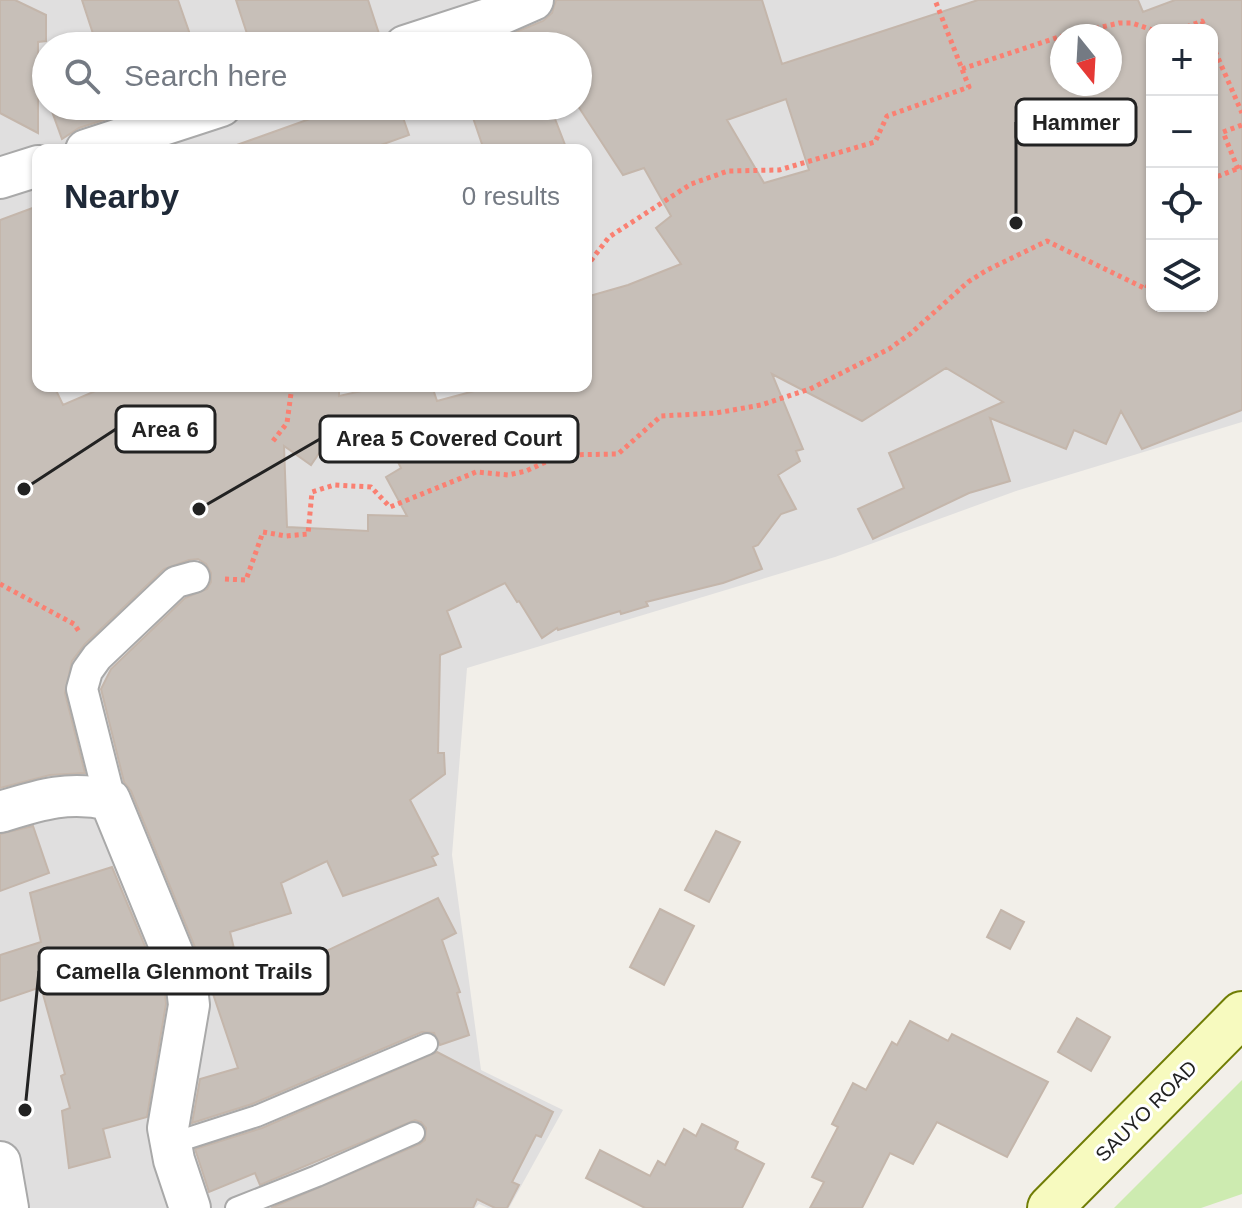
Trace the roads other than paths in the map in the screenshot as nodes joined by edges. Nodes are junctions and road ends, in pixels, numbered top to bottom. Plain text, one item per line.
1 (533, 0) edge
2 (448, 32) edge
3 (178, 120) edge
4 (104, 144) edge
5 (32, 168) edge
6 (0, 178) edge
7 (194, 577) road end
8 (110, 800) junction
9 (0, 812) edge
10 (1242, 1014) edge
11 (427, 1044) dead end
12 (414, 1133) dead end
13 (170, 1144) junction
14 (0, 1162) edge
15 (8, 1208) edge
16 (190, 1208) edge
17 (236, 1208) edge
18 (1050, 1208) edge

1 - 2 street
3 - 4 street
5 - 6 street
7 - 8 street
8 - 9 street
8 - 13 street
10 - 18 main road, SAUYO ROAD
11 - 13 lane
12 - 17 lane
13 - 16 street
14 - 15 street

